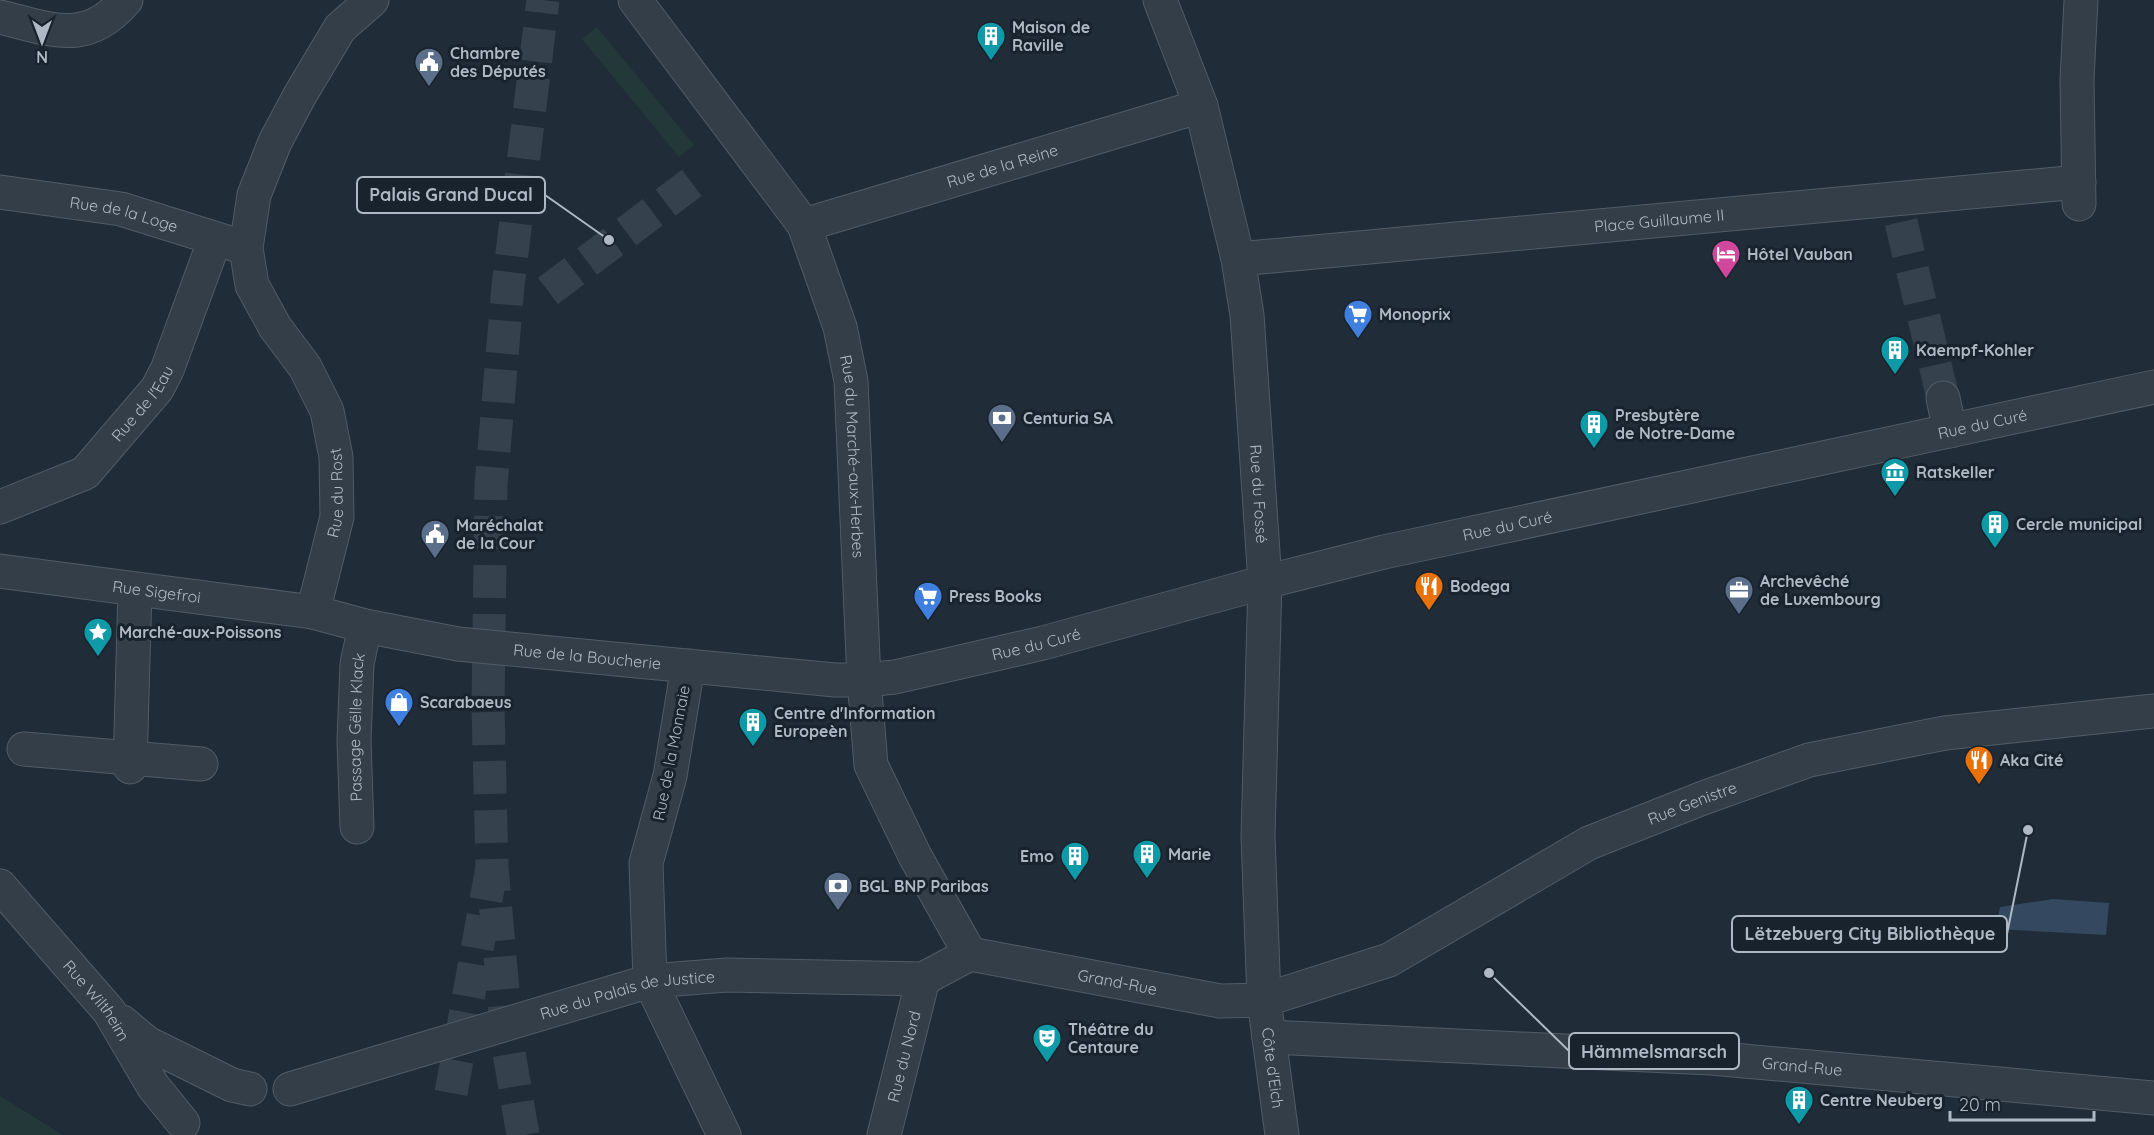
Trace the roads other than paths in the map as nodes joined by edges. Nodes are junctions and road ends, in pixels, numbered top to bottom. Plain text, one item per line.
1 (126, 0) edge
2 (372, 0) edge
3 (635, 0) edge
4 (1160, 0) edge
5 (2081, 0) edge
6 (0, 17) edge
7 (1202, 106) junction
8 (0, 192) edge
9 (804, 225) junction
10 (215, 239) junction
11 (246, 248) junction
12 (1238, 259) junction
13 (2154, 387) edge
14 (1943, 398) tunnel mouth
15 (1950, 431) junction
16 (0, 507) edge
17 (0, 571) edge
18 (1265, 582) junction
19 (135, 589) junction
20 (313, 612) junction
21 (365, 626) junction
22 (688, 666) junction
23 (864, 680) junction
24 (2154, 711) edge
25 (24, 748) dead end
26 (130, 763) junction
27 (201, 764) dead end
28 (357, 827) dead end
29 (0, 886) edge
30 (970, 954) junction
31 (923, 979) junction
32 (650, 981) junction
33 (1264, 1000) junction
34 (109, 1011) junction
35 (1269, 1037) junction
36 (250, 1089) dead end
37 (290, 1089) dead end
38 (2154, 1098) edge
39 (183, 1124) dead end
40 (724, 1135) edge
41 (884, 1135) edge
42 (1282, 1135) edge

1 - 6 street
2 - 11 street
3 - 9 street, Rue du Marché-aux-Herbes
4 - 7 street, Rue du Fossé
5 - 12 street, Place Guillaume II
7 - 9 street, Rue de la Reine
7 - 12 street, Rue du Fossé
8 - 10 street, Rue de la Loge
9 - 23 street, Rue du Marché-aux-Herbes
10 - 11 street, Rue de la Loge
10 - 16 street, Rue de l'Eau
11 - 20 street, Rue du Rost
12 - 18 street, Rue du Fossé
13 - 15 street, Rue du Curé
14 - 15 street
15 - 18 street, Rue du Curé
17 - 19 street, Rue Sigefroi
18 - 23 street, Rue du Curé
18 - 33 street, Rue du Fossé
19 - 20 street, Rue Sigefroi
19 - 26 street
20 - 21 street, Rue de la Boucherie
21 - 22 street, Rue de la Boucherie
21 - 28 street, Passage Gëlle Klack
22 - 23 street, Rue de la Boucherie
22 - 32 street, Rue de la Monnaie
23 - 30 street, Rue du Marché-aux-Herbes
24 - 33 street, Rue Genistre
25 - 26 street
26 - 27 street
29 - 34 street, Rue Wiltheim
30 - 31 street, Rue du Palais de Justice
30 - 33 street, Grand-Rue
31 - 32 street, Rue du Palais de Justice
31 - 41 street, Rue du Nord
32 - 37 street, Rue du Palais de Justice
32 - 40 street
33 - 35 street, Côte d'Eich
34 - 36 street
34 - 39 street, Rue Wiltheim
35 - 38 street, Grand-Rue
35 - 42 street, Côte d'Eich

